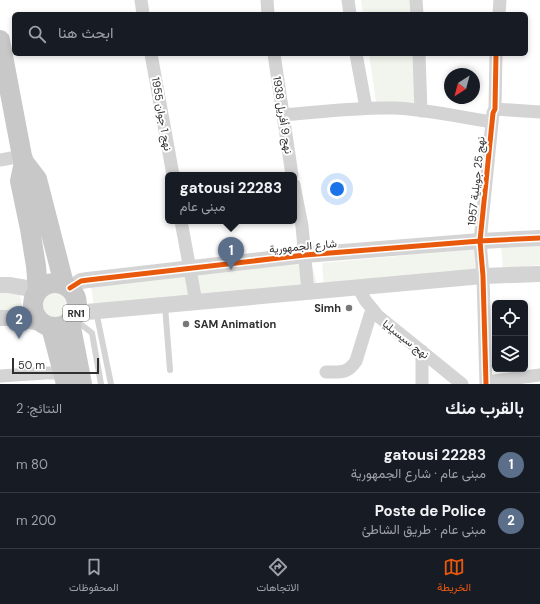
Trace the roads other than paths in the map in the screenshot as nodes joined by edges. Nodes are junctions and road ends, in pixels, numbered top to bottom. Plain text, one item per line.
1 (141, 0) edge
2 (266, 0) edge
3 (348, 0) edge
4 (416, 0) edge
5 (500, 0) edge
6 (143, 12) edge
7 (268, 12) edge
8 (350, 12) edge
9 (417, 12) edge
10 (499, 12) edge
11 (0, 40) edge
12 (151, 56) edge
13 (274, 56) edge
14 (356, 56) edge
15 (418, 56) edge
16 (496, 56) edge
17 (366, 108) junction
18 (495, 109) junction
19 (421, 111) junction
20 (540, 112) edge
21 (284, 115) junction
22 (492, 122) junction
23 (23, 159) junction
24 (0, 160) edge
25 (172, 172) edge
26 (292, 172) edge
27 (297, 200) edge
28 (182, 224) edge
29 (540, 238) edge
30 (480, 241) junction
31 (305, 255) junction
32 (190, 268) junction
33 (540, 274) edge
34 (483, 276) junction
35 (0, 285) edge
36 (67, 286) junction
37 (358, 287) junction
38 (38, 290) junction
39 (308, 292) junction
40 (196, 302) junction
41 (165, 304) junction
42 (372, 309) junction
43 (96, 310) junction
44 (0, 318) edge
45 (73, 318) junction
46 (47, 325) junction
47 (422, 351) junction
48 (170, 370) dead end
49 (326, 372) dead end
50 (540, 375) edge
51 (0, 376) edge
52 (65, 378) edge
53 (486, 383) edge
54 (82, 384) edge
55 (101, 384) edge
56 (111, 384) edge
57 (422, 384) edge
58 (462, 384) edge

1 - 6 street
2 - 7 street
3 - 8 street
4 - 9 street
5 - 10 street
11 - 23 main road, RN1
12 - 25 street, نهج 1 جوان 1955
13 - 21 street, نهج 9 أفريل 1938
14 - 17 street
15 - 19 street
16 - 18 street, نهج 25 جويلية 1957
17 - 19 street
17 - 21 street
18 - 20 street
18 - 22 street, نهج 25 جويلية 1957
19 - 22 street
21 - 26 street, نهج 9 أفريل 1938
22 - 30 street, نهج 25 جويلية 1957
23 - 24 street
23 - 36 main road, RN1
23 - 38 main road, RN1
27 - 31 street
28 - 32 street
29 - 30 street, شارع الجمهورية
30 - 31 street, شارع الجمهورية
30 - 34 street, نهج 25 جويلية 1957
31 - 32 street, شارع الجمهورية
31 - 39 street
32 - 36 street, شارع الجمهورية
32 - 40 street
33 - 34 street
34 - 37 street
34 - 53 street, نهج 25 جويلية 1957
35 - 38 street
36 - 38 main road
36 - 45 main road, RN1
37 - 39 street
37 - 42 street, نهج سيسيليا
38 - 46 main road, RN1
39 - 40 street
40 - 41 street
41 - 43 street
41 - 48 lane
42 - 47 street, نهج سيسيليا
42 - 49 street
43 - 45 street
43 - 56 lane
44 - 46 street
45 - 46 main road, RN1
45 - 54 main road, RN1
45 - 55 lane
46 - 52 main road, RN1
47 - 57 street
47 - 58 street, نهج سيسيليا
50 - 53 street
51 - 52 street

